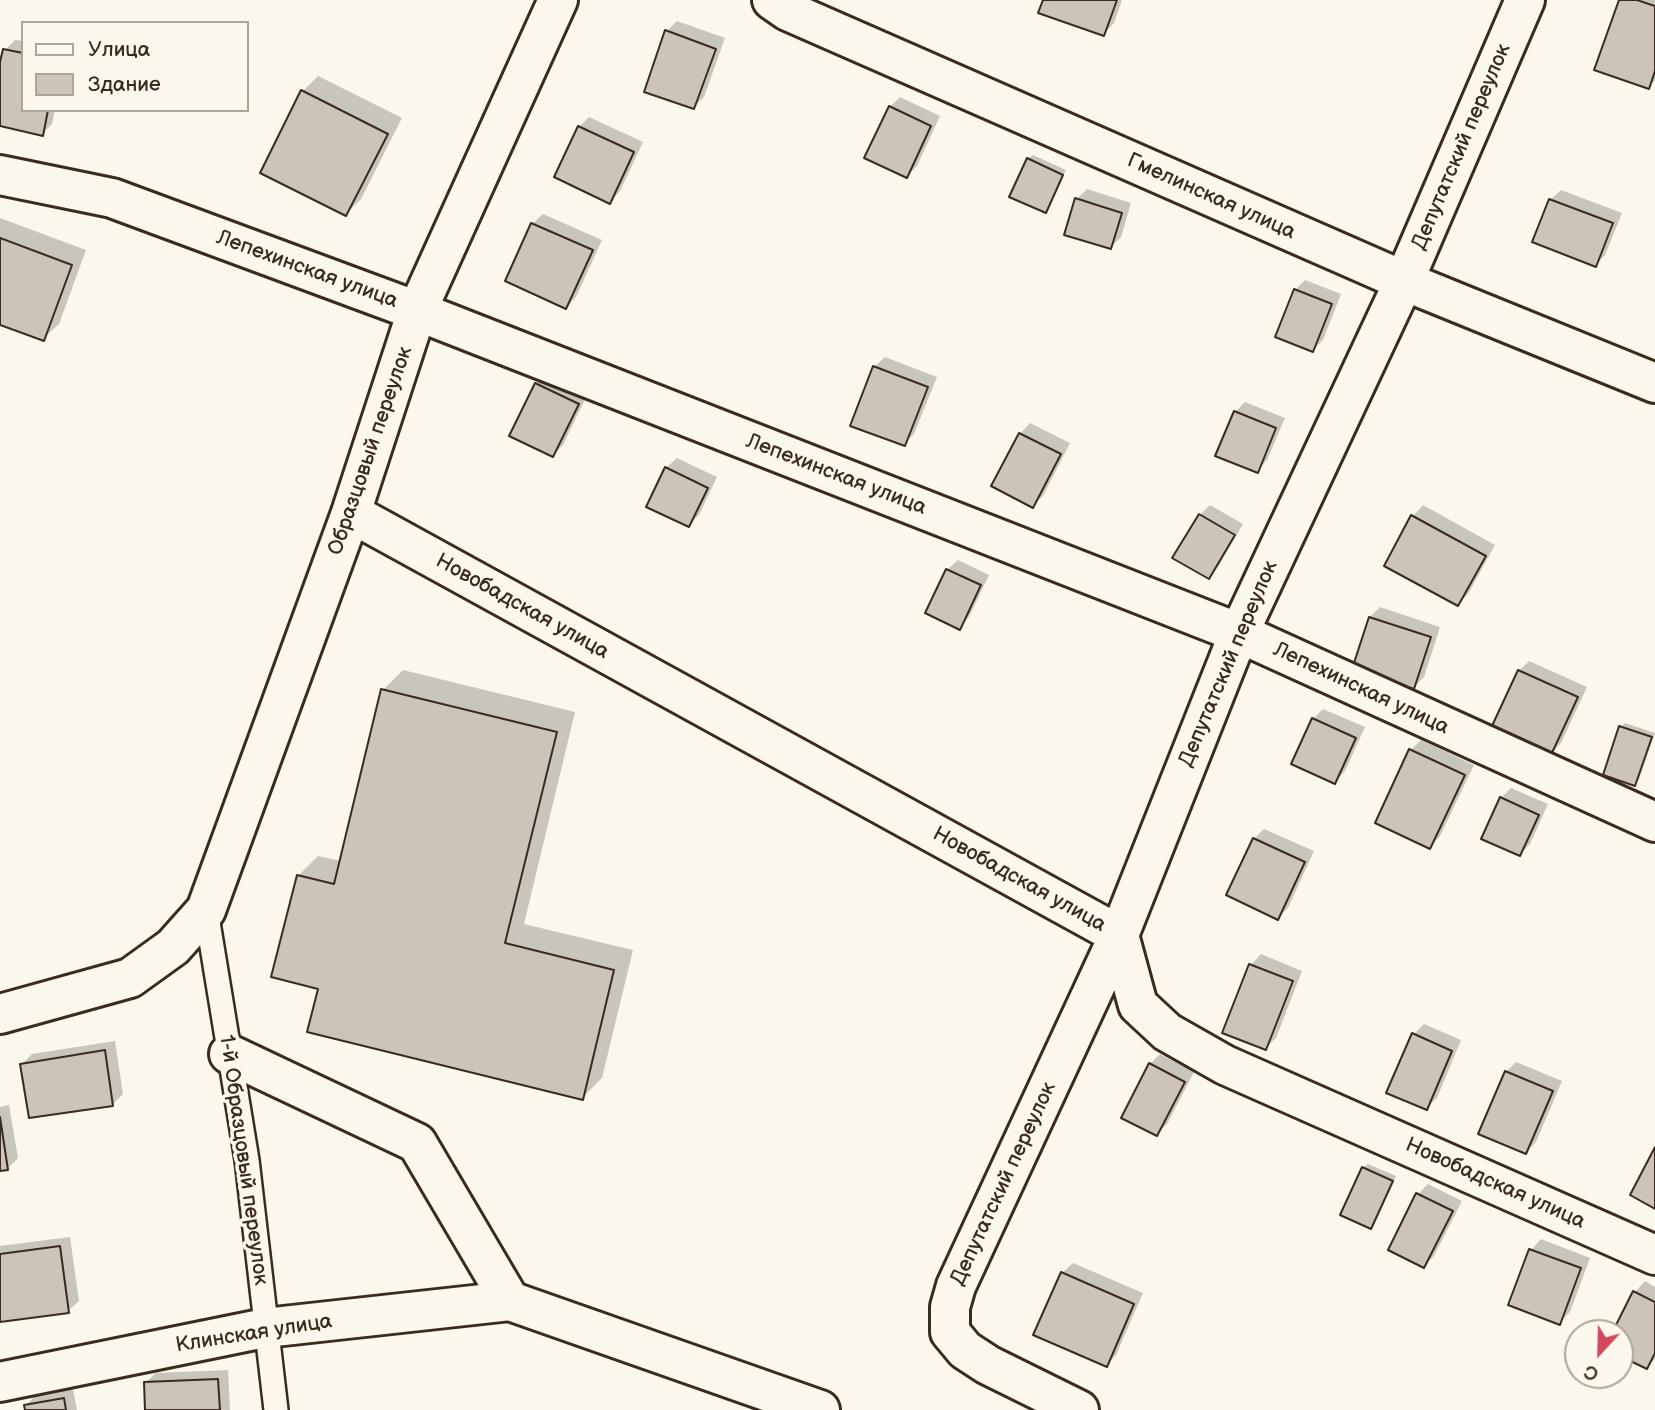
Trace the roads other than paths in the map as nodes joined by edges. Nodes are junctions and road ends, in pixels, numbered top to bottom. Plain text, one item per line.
1 (558, 0) edge
2 (772, 0) edge
3 (1525, 0) edge
4 (0, 174) edge
5 (1404, 281) junction
6 (418, 311) junction
7 (1655, 383) edge
8 (351, 513) junction
9 (1239, 633) junction
10 (1655, 822) edge
11 (206, 910) junction
12 (1119, 935) junction
13 (0, 1014) edge
14 (229, 1054) junction
15 (1655, 1255) edge
16 (510, 1301) junction
17 (265, 1328) junction
18 (0, 1382) edge
19 (275, 1410) edge
20 (820, 1410) edge
21 (1079, 1410) edge

1 - 6 street, Образцовый переулок
2 - 5 street, Гмелинская улица
3 - 5 street, Депутатский переулок
4 - 6 street, Лепехинская улица
5 - 7 street, Гмелинская улица
5 - 9 street, Депутатский переулок
6 - 8 street, Образцовый переулок
6 - 9 street, Лепехинская улица
8 - 11 street, Образцовый переулок
8 - 12 street, Новобадская улица
9 - 10 street, Лепехинская улица
9 - 12 street, Депутатский переулок
11 - 13 street
11 - 14 lane, 1-й Образцовый переулок
12 - 15 street, Новобадская улица
12 - 21 street, Депутатский переулок
14 - 16 street
14 - 17 lane, 1-й Образцовый переулок
16 - 17 street, Клинская улица
16 - 20 street
17 - 18 street, Клинская улица
17 - 19 lane, 1-й Образцовый переулок

